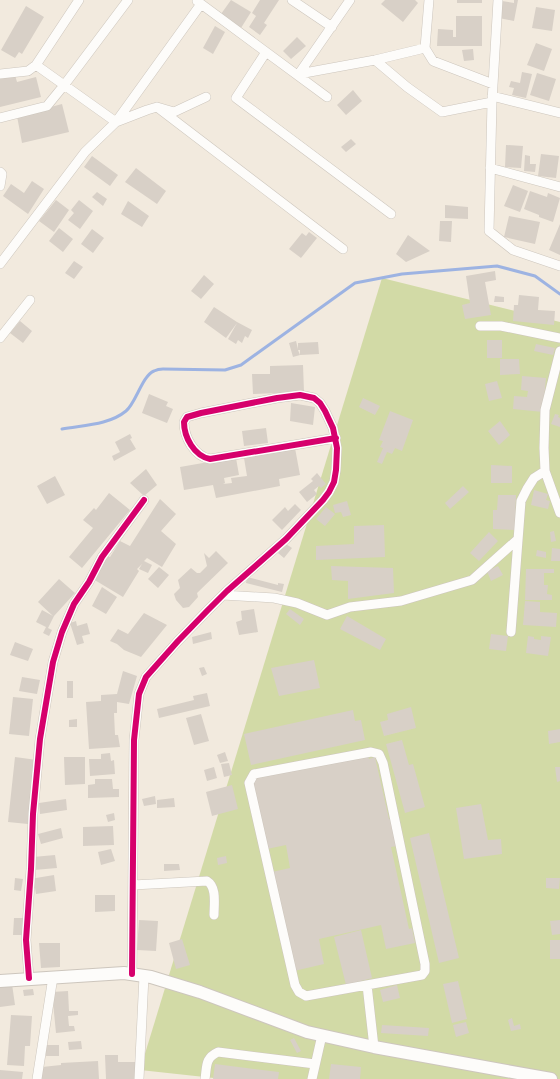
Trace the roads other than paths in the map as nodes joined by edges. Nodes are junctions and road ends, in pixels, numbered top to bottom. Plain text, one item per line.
1 (79, 0) edge
2 (128, 0) edge
3 (292, 0) edge
4 (350, 0) edge
5 (429, 0) edge
6 (498, 0) edge
7 (198, 2) edge
8 (332, 27) junction
9 (425, 48) junction
10 (266, 52) junction
11 (375, 60) junction
12 (36, 65) junction
13 (0, 74) edge
14 (299, 74) junction
15 (65, 84) junction
16 (493, 84) junction
17 (206, 97) dead end
18 (327, 97) dead end
19 (492, 99) junction
20 (158, 107) junction
21 (560, 113) edge
22 (0, 118) edge
23 (116, 122) junction
24 (490, 168) junction
25 (0, 172) edge
26 (0, 186) edge
27 (560, 187) edge
28 (392, 214) dead end
29 (344, 249) dead end
30 (0, 264) edge
31 (560, 266) edge
32 (30, 300) dead end
33 (480, 326) dead end
34 (0, 338) edge
35 (560, 338) edge
36 (560, 351) edge
37 (336, 438) junction
38 (545, 472) junction
39 (144, 500) dead end
40 (560, 513) edge
41 (518, 539) junction
42 (223, 596) junction
43 (511, 632) dead end
44 (133, 885) junction
45 (214, 915) dead end
46 (138, 975) junction
47 (53, 977) junction
48 (29, 978) junction
49 (0, 981) edge
50 (367, 985) junction
51 (322, 1036) junction
52 (374, 1047) junction
53 (315, 1064) junction
54 (37, 1079) edge
55 (139, 1079) edge
56 (205, 1079) edge
57 (312, 1079) edge
58 (551, 1079) edge

1 - 12 street
2 - 15 street
3 - 8 street
4 - 8 street
5 - 9 street
6 - 16 street
7 - 10 street
7 - 23 street
8 - 14 street
9 - 11 street
9 - 16 street
10 - 14 street
10 - 28 street
11 - 14 street
11 - 19 street
12 - 13 street
12 - 15 street
14 - 18 street
15 - 22 street
15 - 23 street
16 - 19 street
17 - 20 street
19 - 21 street
19 - 24 street
20 - 23 street
20 - 29 street
23 - 30 street
24 - 27 street
24 - 31 street
25 - 26 street
32 - 34 street
33 - 35 street
36 - 38 street
37 - 37 street
37 - 42 street
38 - 40 street
38 - 41 street
39 - 48 street
41 - 42 street
41 - 43 street
42 - 44 street
44 - 45 street
44 - 46 street
46 - 47 main road
46 - 51 main road
46 - 55 street
47 - 48 main road
47 - 54 street
48 - 49 main road
50 - 50 street
50 - 52 street
51 - 52 main road
51 - 53 street
52 - 58 main road
53 - 56 street
53 - 57 street

